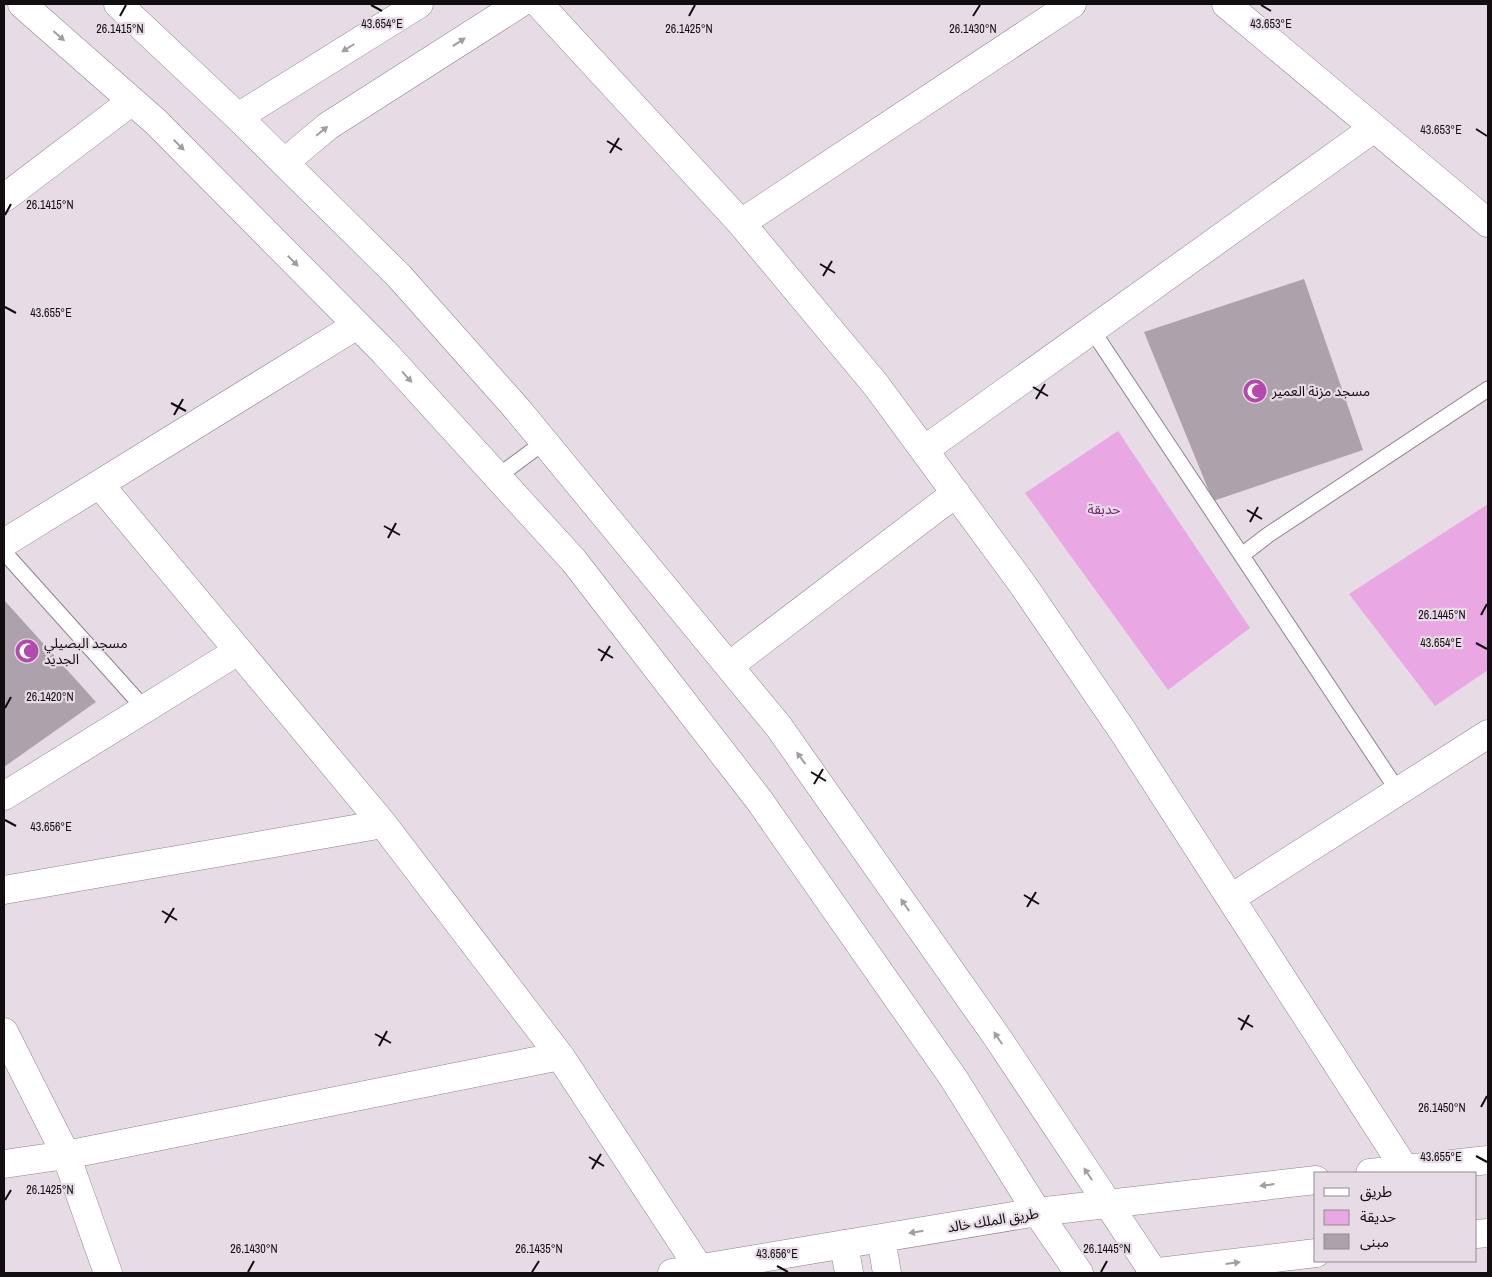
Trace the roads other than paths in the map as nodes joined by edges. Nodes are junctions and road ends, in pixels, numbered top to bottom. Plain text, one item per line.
1 (22, 4) edge
2 (118, 4) edge
3 (419, 4) edge
4 (519, 4) edge
5 (540, 4) edge
6 (1072, 4) edge
7 (1226, 4) edge
8 (383, 13) edge
9 (132, 101) junction
10 (238, 116) junction
11 (1374, 128) junction
12 (284, 162) junction
13 (4, 198) edge
14 (741, 223) junction
15 (1488, 223) edge
16 (357, 325) junction
17 (1092, 330) junction
18 (1488, 390) edge
19 (544, 442) junction
20 (924, 450) junction
21 (497, 477) junction
22 (100, 485) junction
23 (956, 493) junction
24 (4, 543) edge
25 (4, 552) edge
26 (1242, 555) junction
27 (238, 651) junction
28 (729, 666) junction
29 (144, 708) junction
30 (1488, 734) edge
31 (1398, 791) junction
32 (4, 796) edge
33 (383, 824) junction
34 (4, 890) edge
35 (1231, 898) junction
36 (4, 1032) edge
37 (560, 1056) junction
38 (66, 1155) junction
39 (1488, 1160) edge
40 (4, 1164) edge
41 (1405, 1169) junction
42 (1379, 1172) edge
43 (1314, 1180) edge
44 (1108, 1204) junction
45 (1037, 1212) junction
46 (881, 1238) junction
47 (844, 1244) junction
48 (1314, 1254) edge
49 (699, 1268) junction
50 (108, 1273) edge
51 (672, 1273) edge
52 (849, 1273) edge
53 (886, 1273) edge
54 (1079, 1273) edge
55 (1152, 1273) edge

1 -> 9 street
2 - 10 street
3 - 8 street
12 -> 4 street
5 - 14 street
6 - 14 street
7 - 11 street
8 -> 10 street
9 - 13 street
9 -> 16 street
10 - 12 street
11 - 15 street
11 - 17 street
12 - 19 street
14 - 20 street
16 -> 21 street
16 - 22 street
17 - 20 street
17 - 26 lane
18 - 26 lane
19 - 21 lane
19 - 28 street
20 - 23 street
21 - 45 street
22 - 24 street
22 - 27 street
23 - 28 street
23 - 35 street
25 - 29 lane
26 - 31 lane
27 - 29 street
27 - 33 street
44 -> 28 street
29 - 32 street
30 - 31 street
31 - 35 street
33 - 34 street
33 - 37 street
35 - 41 street
36 - 38 street
37 - 38 street
37 - 49 street
38 - 40 street
38 - 50 street
39 - 41 street
41 - 42 street
43 -> 44 street, طريق الملك خالد
44 - 45 street, طريق الملك خالد
44 - 55 street
45 -> 46 street, طريق الملك خالد
45 - 54 street
46 - 47 street, طريق الملك خالد
46 - 53 street
47 - 49 street, طريق الملك خالد
47 - 52 street
55 -> 48 street
49 - 51 street, طريق الملك خالد

